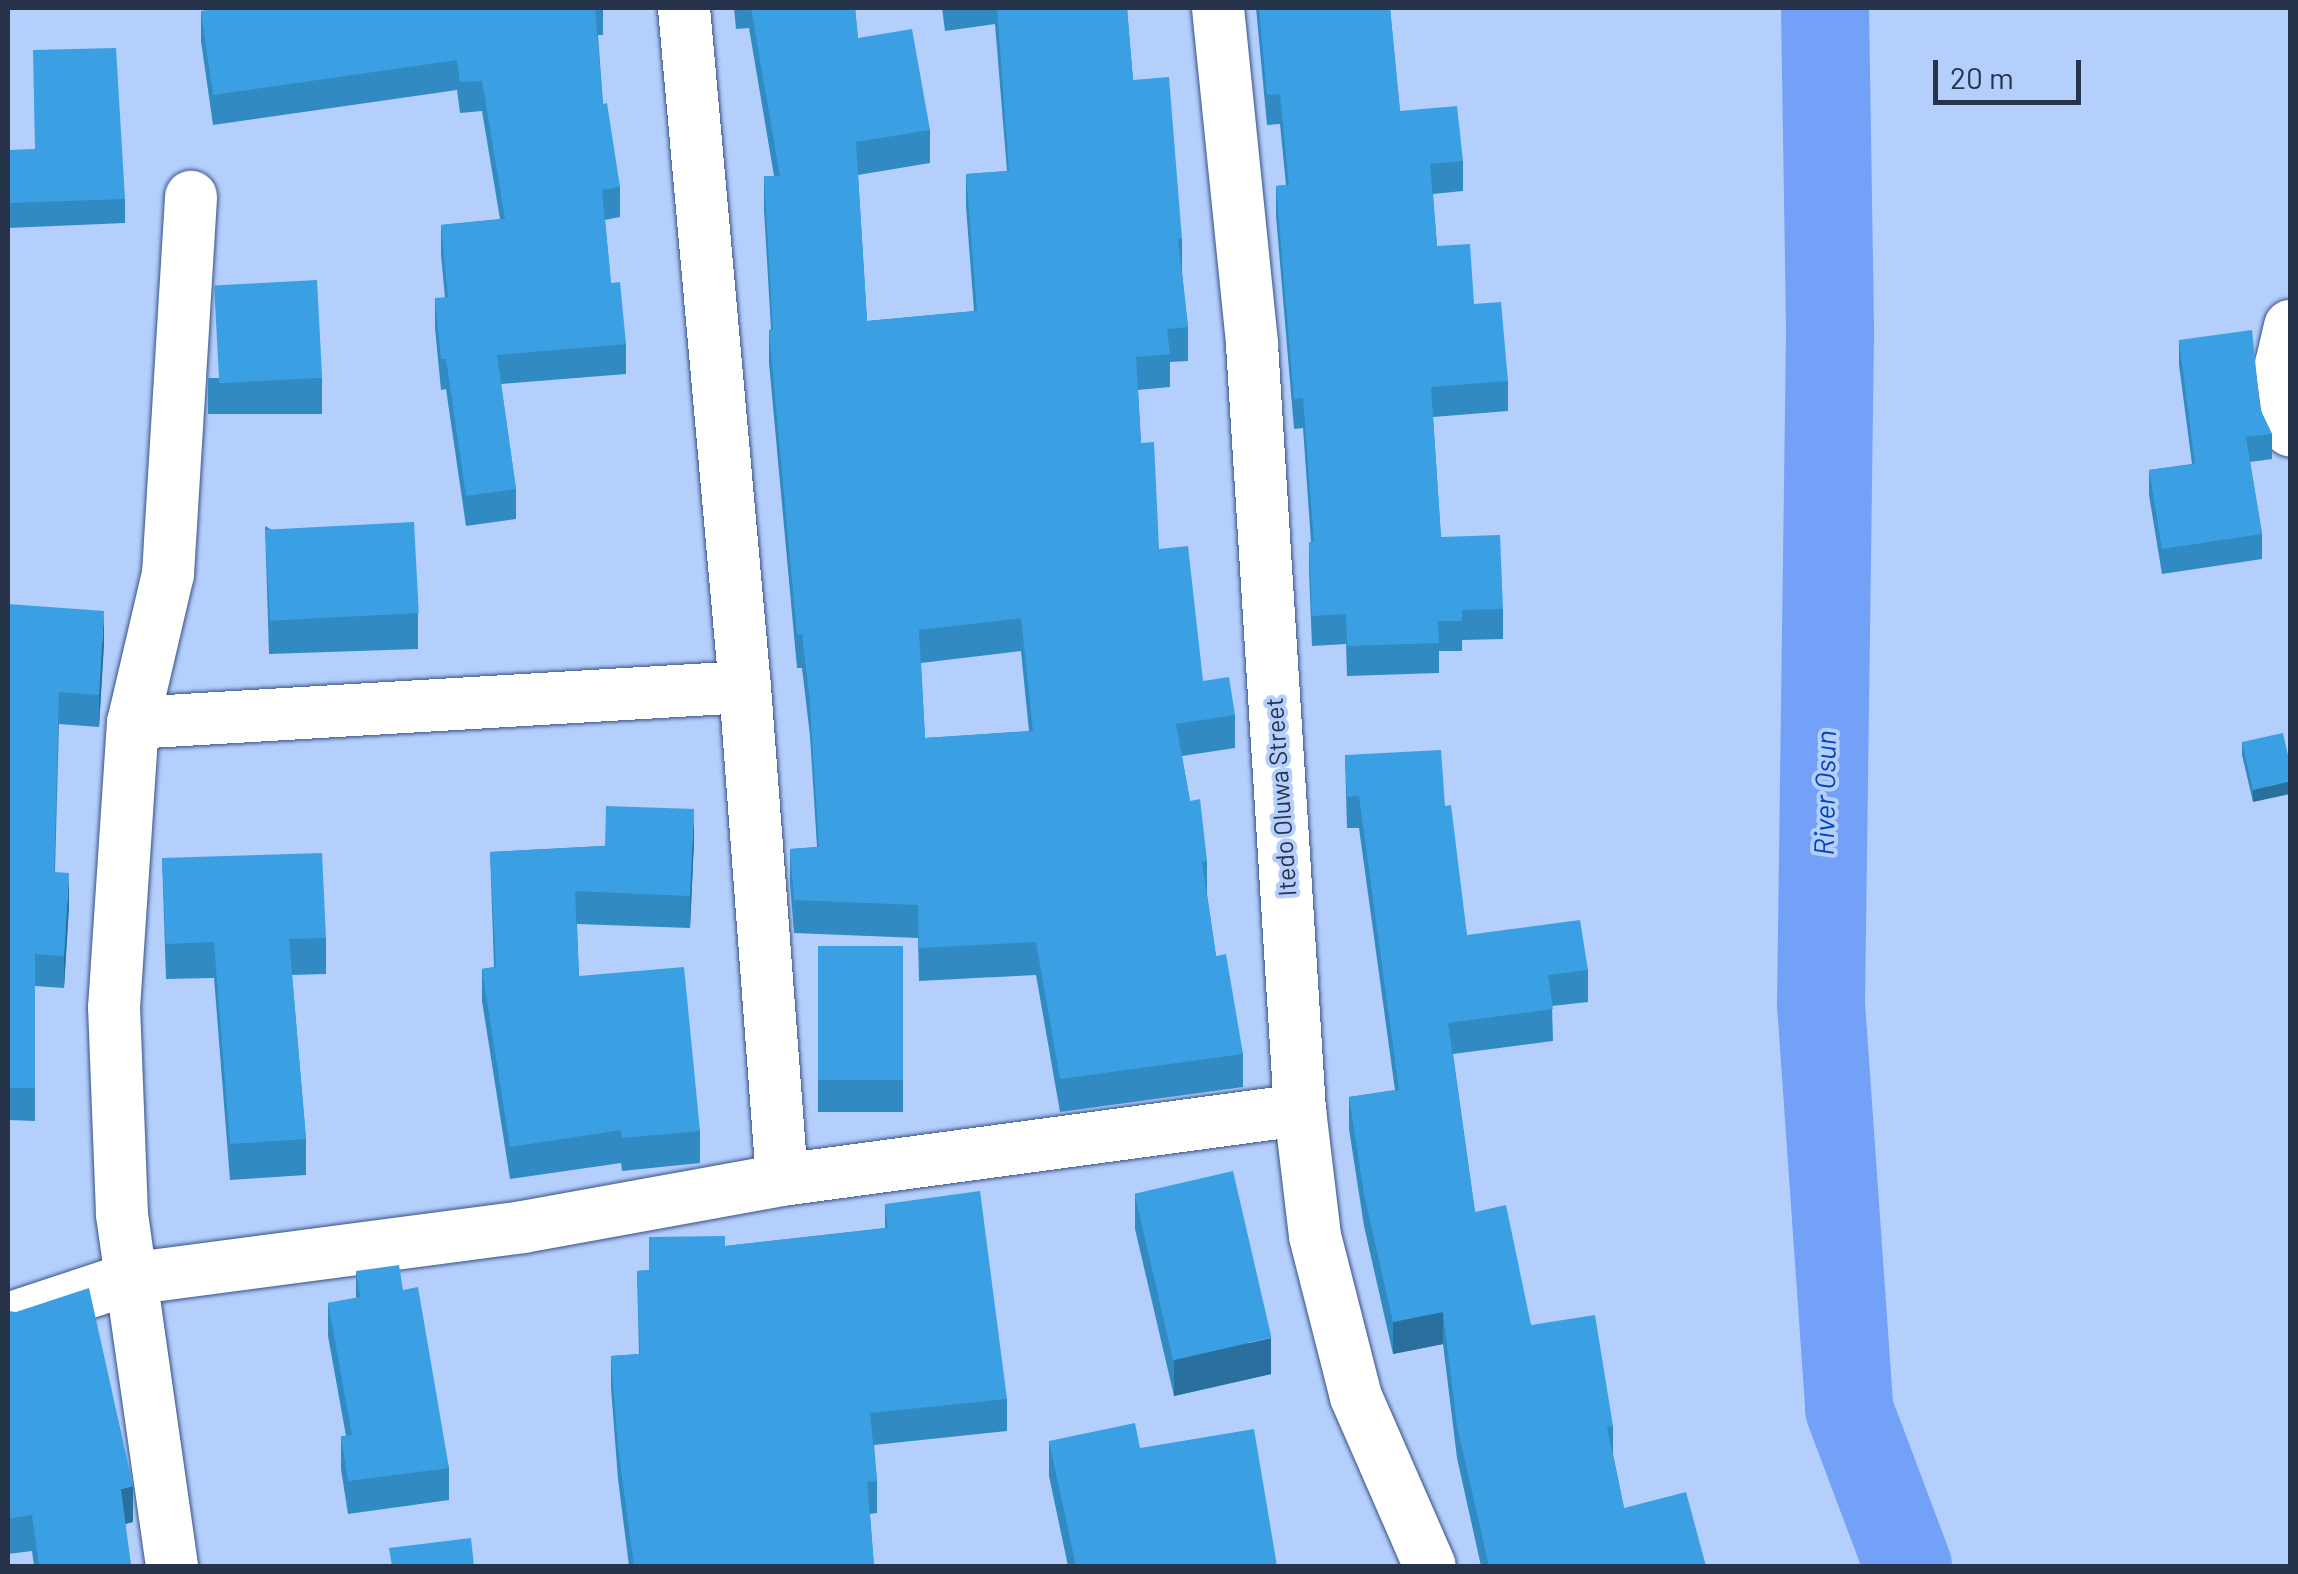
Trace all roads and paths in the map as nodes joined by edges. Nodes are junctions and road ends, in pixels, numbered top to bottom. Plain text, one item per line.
1 (684, 8) edge
2 (1218, 8) edge
3 (191, 197) dead end
4 (2290, 326) edge
5 (2290, 430) edge
6 (746, 687) junction
7 (133, 723) junction
8 (1300, 1110) junction
9 (782, 1180) junction
10 (129, 1279) junction
11 (8, 1319) edge
12 (172, 1566) edge
13 (1430, 1566) edge

1 - 6 street
2 - 8 street, Itedo Oluwa Street
3 - 7 street
4 - 5 street
6 - 7 street
6 - 9 street
7 - 10 street
8 - 9 street
8 - 13 street, Itedo Oluwa Street
9 - 10 street
10 - 11 street
10 - 12 street

